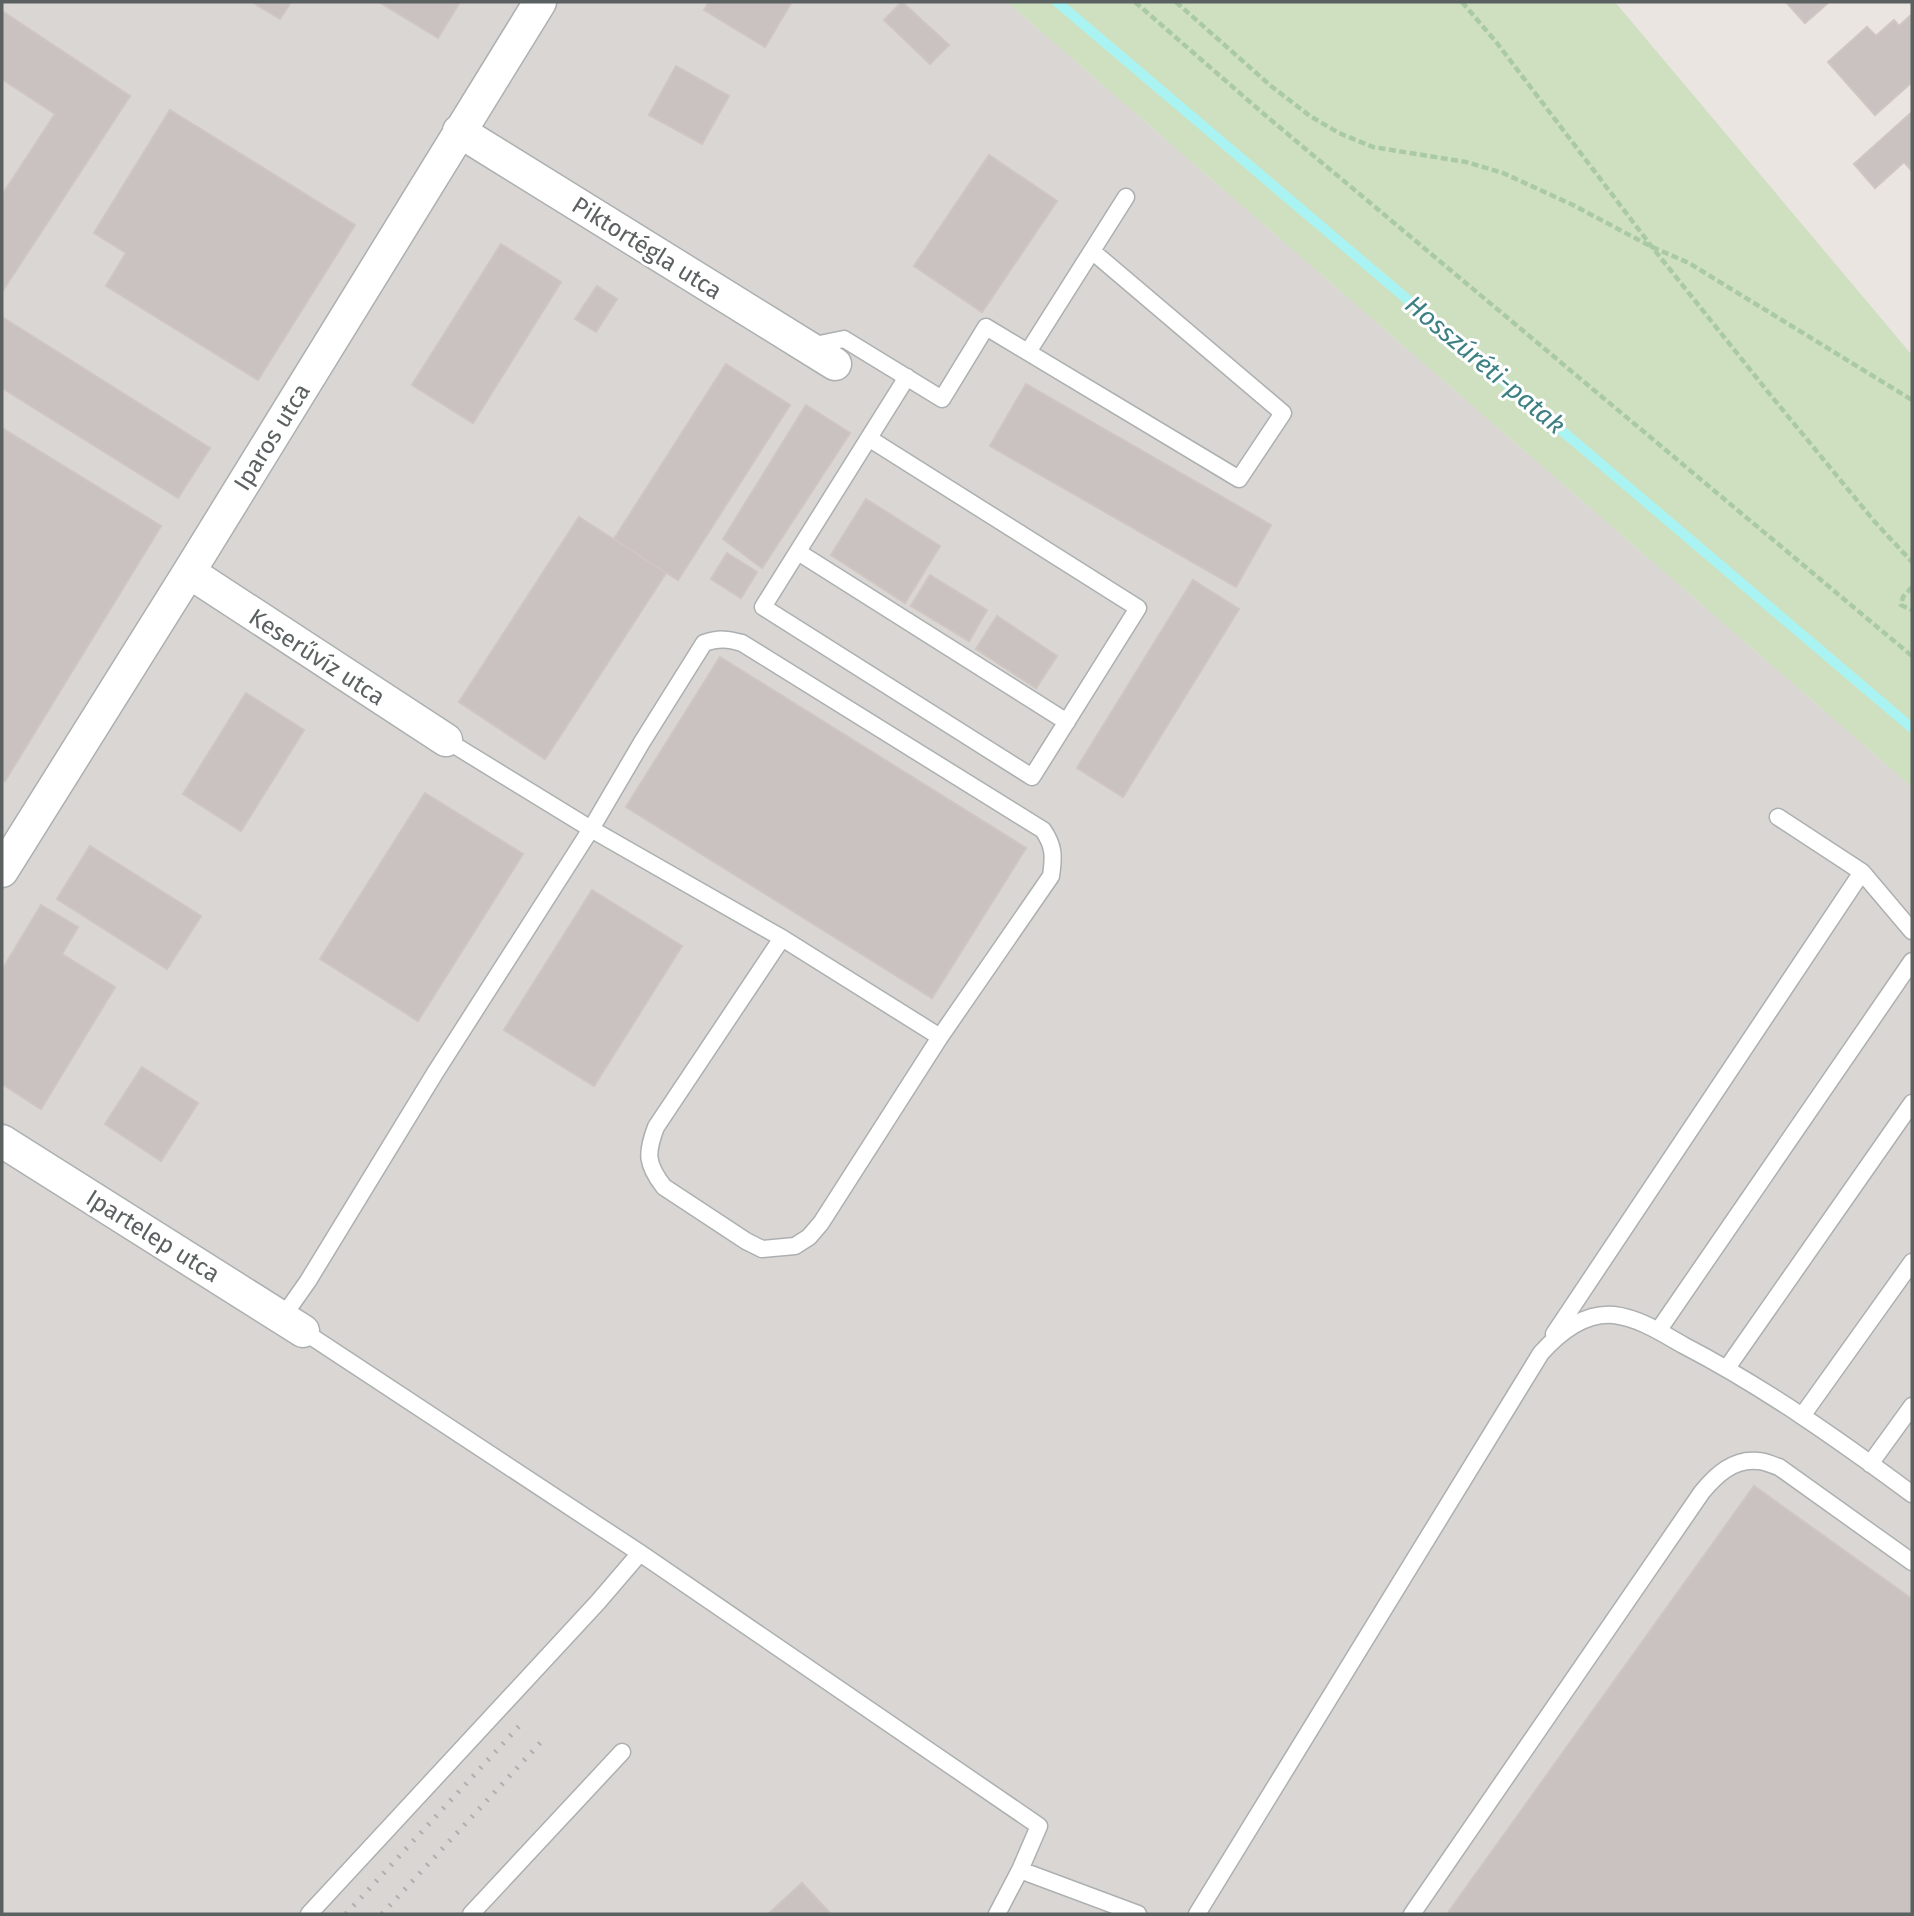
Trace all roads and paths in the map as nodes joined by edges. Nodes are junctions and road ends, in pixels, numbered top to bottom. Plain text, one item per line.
1 (540, 2) edge
2 (1135, 2) edge
3 (1176, 2) edge
4 (1462, 2) edge
5 (459, 131) junction
6 (1126, 197) dead end
7 (1652, 247) junction
8 (1092, 251) junction
9 (807, 346) junction
10 (1028, 352) junction
11 (835, 364) dead end
12 (907, 377) junction
13 (1912, 400) edge
14 (870, 439) junction
15 (798, 552) junction
16 (1912, 562) edge
17 (189, 572) junction
18 (1911, 590) edge
19 (1912, 610) edge
20 (1912, 656) edge
21 (1066, 722) junction
22 (446, 740) joint
23 (1778, 817) dead end
24 (591, 829) junction
25 (2, 871) edge
26 (1863, 872) junction
27 (1912, 932) edge
28 (782, 938) junction
29 (1912, 961) edge
30 (940, 1037) junction
31 (1912, 1103) edge
32 (2, 1141) edge
33 (1912, 1262) edge
34 (293, 1324) junction
35 (1658, 1331) junction
36 (1541, 1353) junction
37 (1727, 1368) junction
38 (1912, 1406) edge
39 (1802, 1416) junction
40 (1871, 1464) junction
41 (1912, 1494) edge
42 (640, 1553) junction
43 (1912, 1562) edge
44 (622, 1752) dead end
45 (1020, 1870) junction
46 (309, 1914) edge
47 (471, 1914) edge
48 (997, 1914) edge
49 (1138, 1914) edge
50 (1197, 1914) edge
51 (1412, 1914) edge

1 - 5 street, Iparos utca
2 - 20 path
3 - 7 path
4 - 7 path
5 - 9 street, Piktortégla utca
5 - 17 street, Iparos utca
6 - 8 lane
7 - 13 path
7 - 16 path
8 - 10 lane
8 - 10 lane
9 - 11 street, Piktortégla utca
9 - 12 lane
10 - 12 lane
12 - 14 lane
14 - 15 lane
14 - 21 lane
15 - 21 lane
15 - 21 lane
17 - 22 street, Keserűvíz utca
17 - 25 street, Iparos utca
18 - 19 path
22 - 24 lane
23 - 26 lane
24 - 28 lane
24 - 30 lane
24 - 34 lane
26 - 27 lane
26 - 36 lane
28 - 30 lane
28 - 30 lane
29 - 35 lane
31 - 37 lane
32 - 34 street, Ipartelep utca
33 - 39 lane
34 - 42 lane
35 - 36 lane
35 - 37 lane
36 - 50 lane
37 - 39 lane
38 - 40 lane
39 - 40 lane
40 - 41 lane
42 - 45 lane
42 - 46 lane
43 - 51 lane
44 - 47 lane
45 - 48 lane
45 - 49 lane

